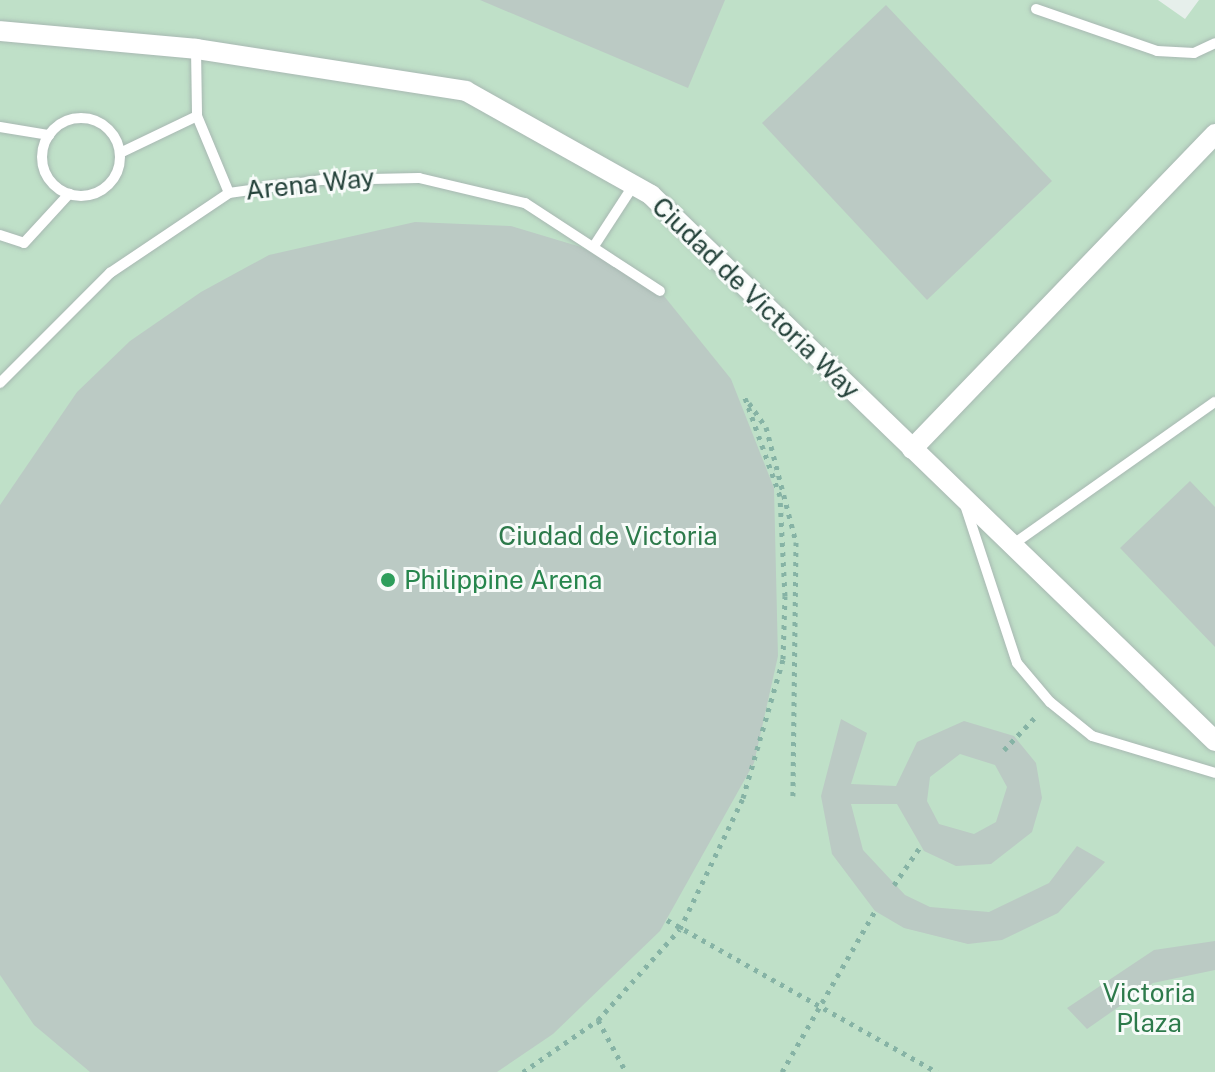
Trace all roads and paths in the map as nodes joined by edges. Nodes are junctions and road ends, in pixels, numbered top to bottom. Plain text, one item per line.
1 (1036, 9) dead end
2 (0, 31) edge
3 (1215, 43) edge
4 (196, 49) junction
5 (197, 116) junction
6 (0, 127) edge
7 (1215, 134) edge
8 (49, 135) junction
9 (120, 153) junction
10 (633, 186) junction
11 (229, 193) junction
12 (69, 194) junction
13 (0, 235) edge
14 (594, 246) junction
15 (660, 291) dead end
16 (0, 383) edge
17 (1215, 402) edge
18 (912, 449) junction
19 (962, 497) junction
20 (1012, 545) junction
21 (1050, 702) junction
22 (1215, 741) edge
23 (1004, 750) dead end
24 (1215, 773) edge
25 (793, 796) dead end
26 (920, 847) dead end
27 (894, 885) dead end
28 (875, 911) dead end
29 (667, 920) dead end
30 (680, 929) junction
31 (821, 1009) junction
32 (598, 1020) junction
33 (625, 1070) edge
34 (523, 1072) edge
35 (617, 1072) edge
36 (782, 1072) edge
37 (937, 1072) edge

1 - 3 lane
2 - 4 street, Ciudad de Victoria Way
4 - 5 lane
4 - 10 street, Ciudad de Victoria Way
5 - 9 lane
5 - 11 lane
6 - 8 lane
7 - 18 street
8 - 9 lane
8 - 12 lane
9 - 12 lane
10 - 14 lane
10 - 18 street, Ciudad de Victoria Way
11 - 14 lane, Arena Way
11 - 16 lane, Arena Way
12 - 13 lane
14 - 15 lane, Arena Way
17 - 20 lane
18 - 19 street, Ciudad de Victoria Way
19 - 20 street, Ciudad de Victoria Way
19 - 21 lane
20 - 22 street, Ciudad de Victoria Way
21 - 23 path
21 - 24 lane
25 - 30 path
26 - 27 path
28 - 31 path
29 - 30 path
30 - 31 path
30 - 32 path
31 - 36 path
31 - 37 path
32 - 33 path
32 - 34 path
33 - 35 path

